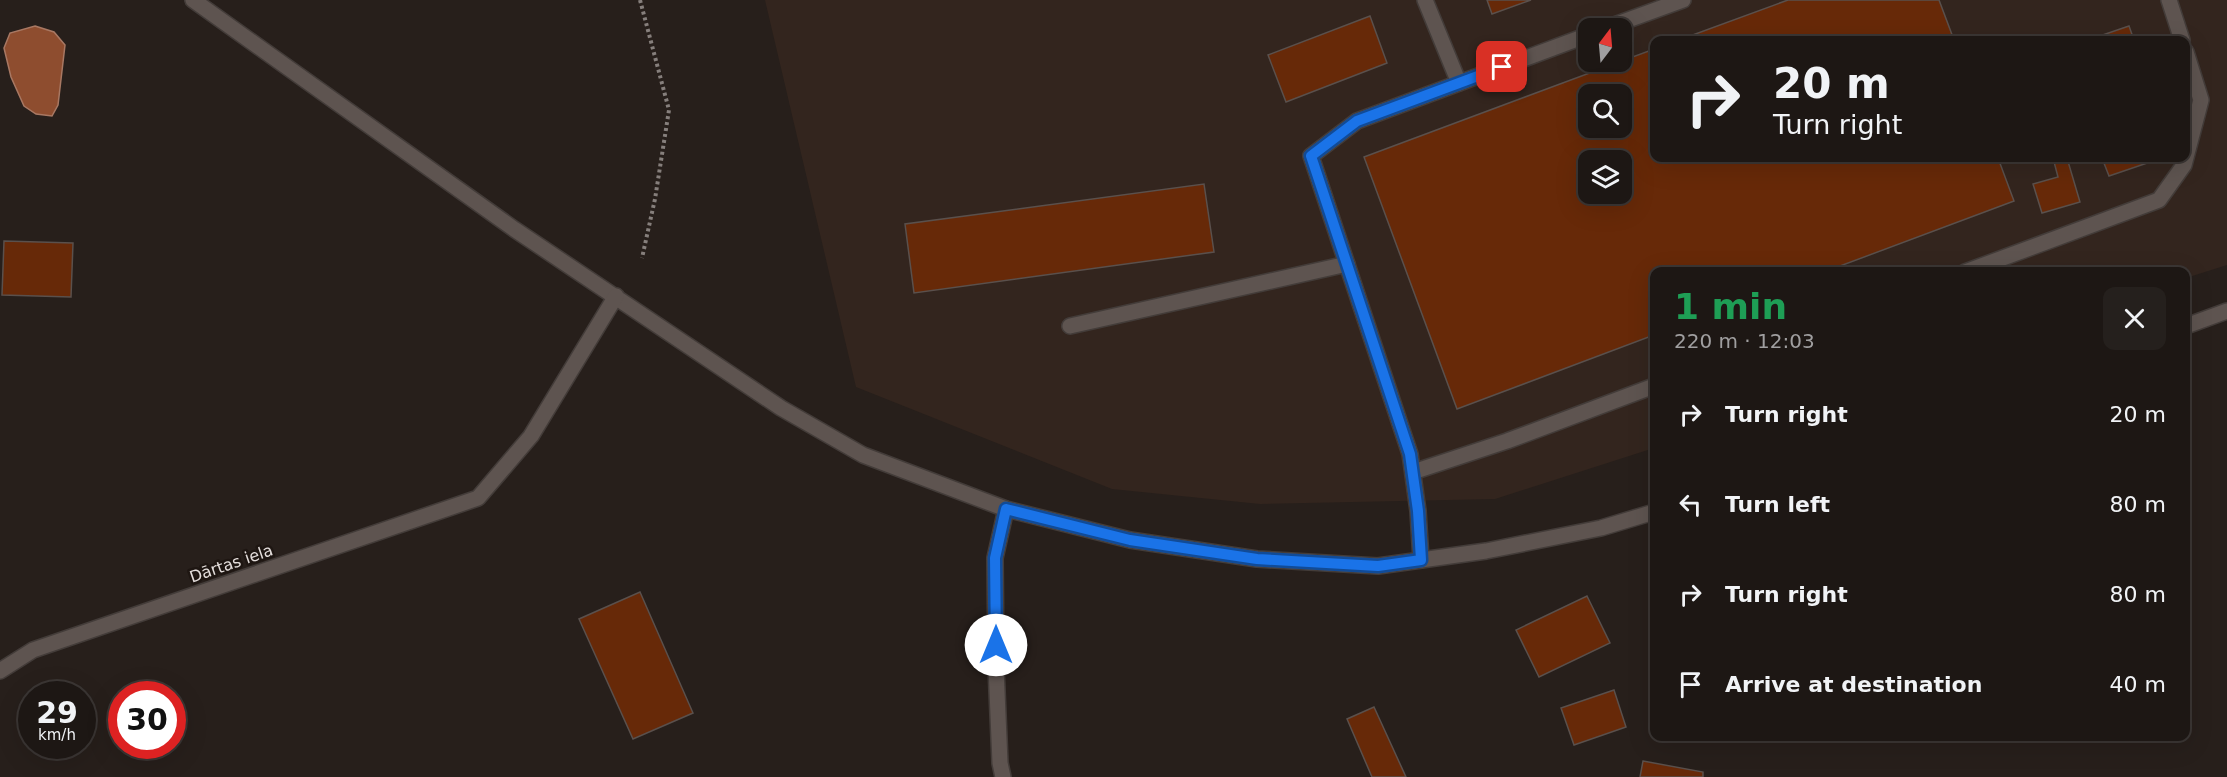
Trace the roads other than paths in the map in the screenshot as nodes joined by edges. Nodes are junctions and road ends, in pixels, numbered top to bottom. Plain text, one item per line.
1 (193, 0) edge
2 (1425, 0) edge
3 (1683, 0) edge
4 (2169, 0) edge
5 (1632, 19) edge
6 (2181, 36) edge
7 (1578, 39) edge
8 (2190, 65) edge
9 (1459, 83) junction
10 (2190, 142) edge
11 (2185, 162) edge
12 (1347, 264) junction
13 (1978, 267) edge
14 (616, 296) junction
15 (2227, 311) edge
16 (2190, 325) edge
17 (1070, 326) dead end
18 (1650, 387) edge
19 (1413, 472) junction
20 (1006, 509) junction
21 (1650, 513) edge
22 (1421, 560) junction
23 (0, 671) edge
24 (1003, 777) edge

1 - 14 street
2 - 9 street
3 - 5 street
4 - 6 street
7 - 9 street
8 - 10 street
9 - 12 street
11 - 13 street
12 - 17 street
12 - 19 street
14 - 20 street
14 - 23 street, Dārtas iela
15 - 16 street
18 - 19 street
19 - 22 street
20 - 22 street
20 - 24 street
21 - 22 street

